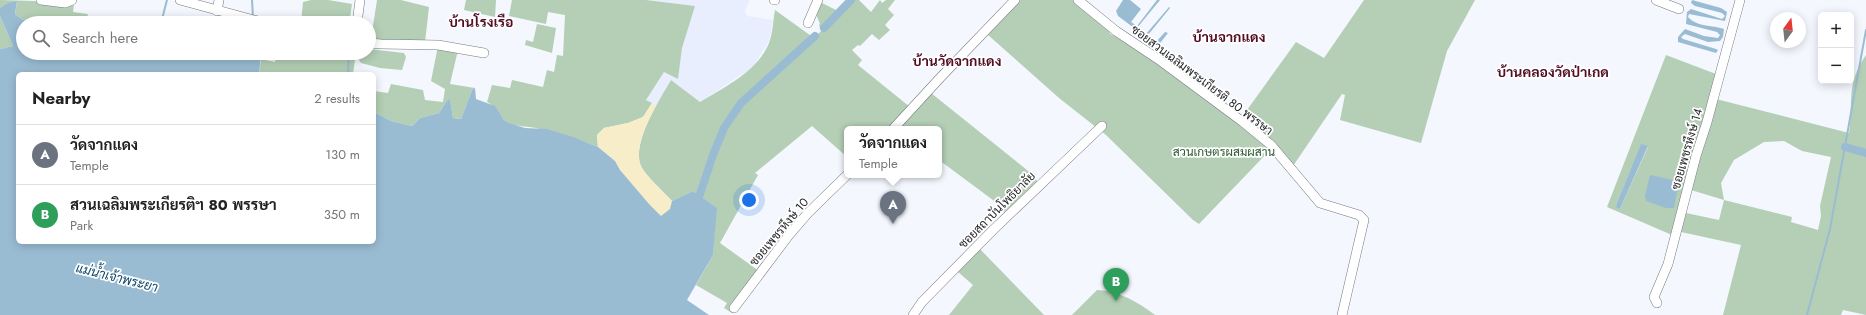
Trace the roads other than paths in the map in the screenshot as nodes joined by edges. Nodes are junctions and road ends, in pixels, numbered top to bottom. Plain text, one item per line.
1 (41, 0) edge
2 (72, 0) edge
3 (180, 0) edge
4 (219, 0) edge
5 (360, 0) edge
6 (818, 0) edge
7 (1015, 0) edge
8 (1078, 0) edge
9 (1656, 0) edge
10 (1740, 0) edge
11 (1679, 9) dead end
12 (217, 11) junction
13 (237, 16) edge
14 (358, 16) edge
15 (808, 23) dead end
16 (376, 44) edge
17 (484, 52) dead end
18 (896, 126) edge
19 (1102, 126) dead end
20 (844, 178) edge
21 (1657, 302) dead end
22 (734, 308) dead end
23 (913, 315) edge
24 (1342, 315) edge

1 - 2 street
3 - 12 street
4 - 12 street
5 - 14 street
6 - 15 street
7 - 18 street
8 - 24 street, ซอยสวนเฉลิมพระเกียรติ 80 พรรษา
9 - 11 street
10 - 21 street, ซอยเพชรหึงษ์ 14
12 - 13 street
16 - 17 street
19 - 23 street, ซอยสถาบันโพธิยาลัย
20 - 22 street, ซอยเพชรหึงษ์ 10

